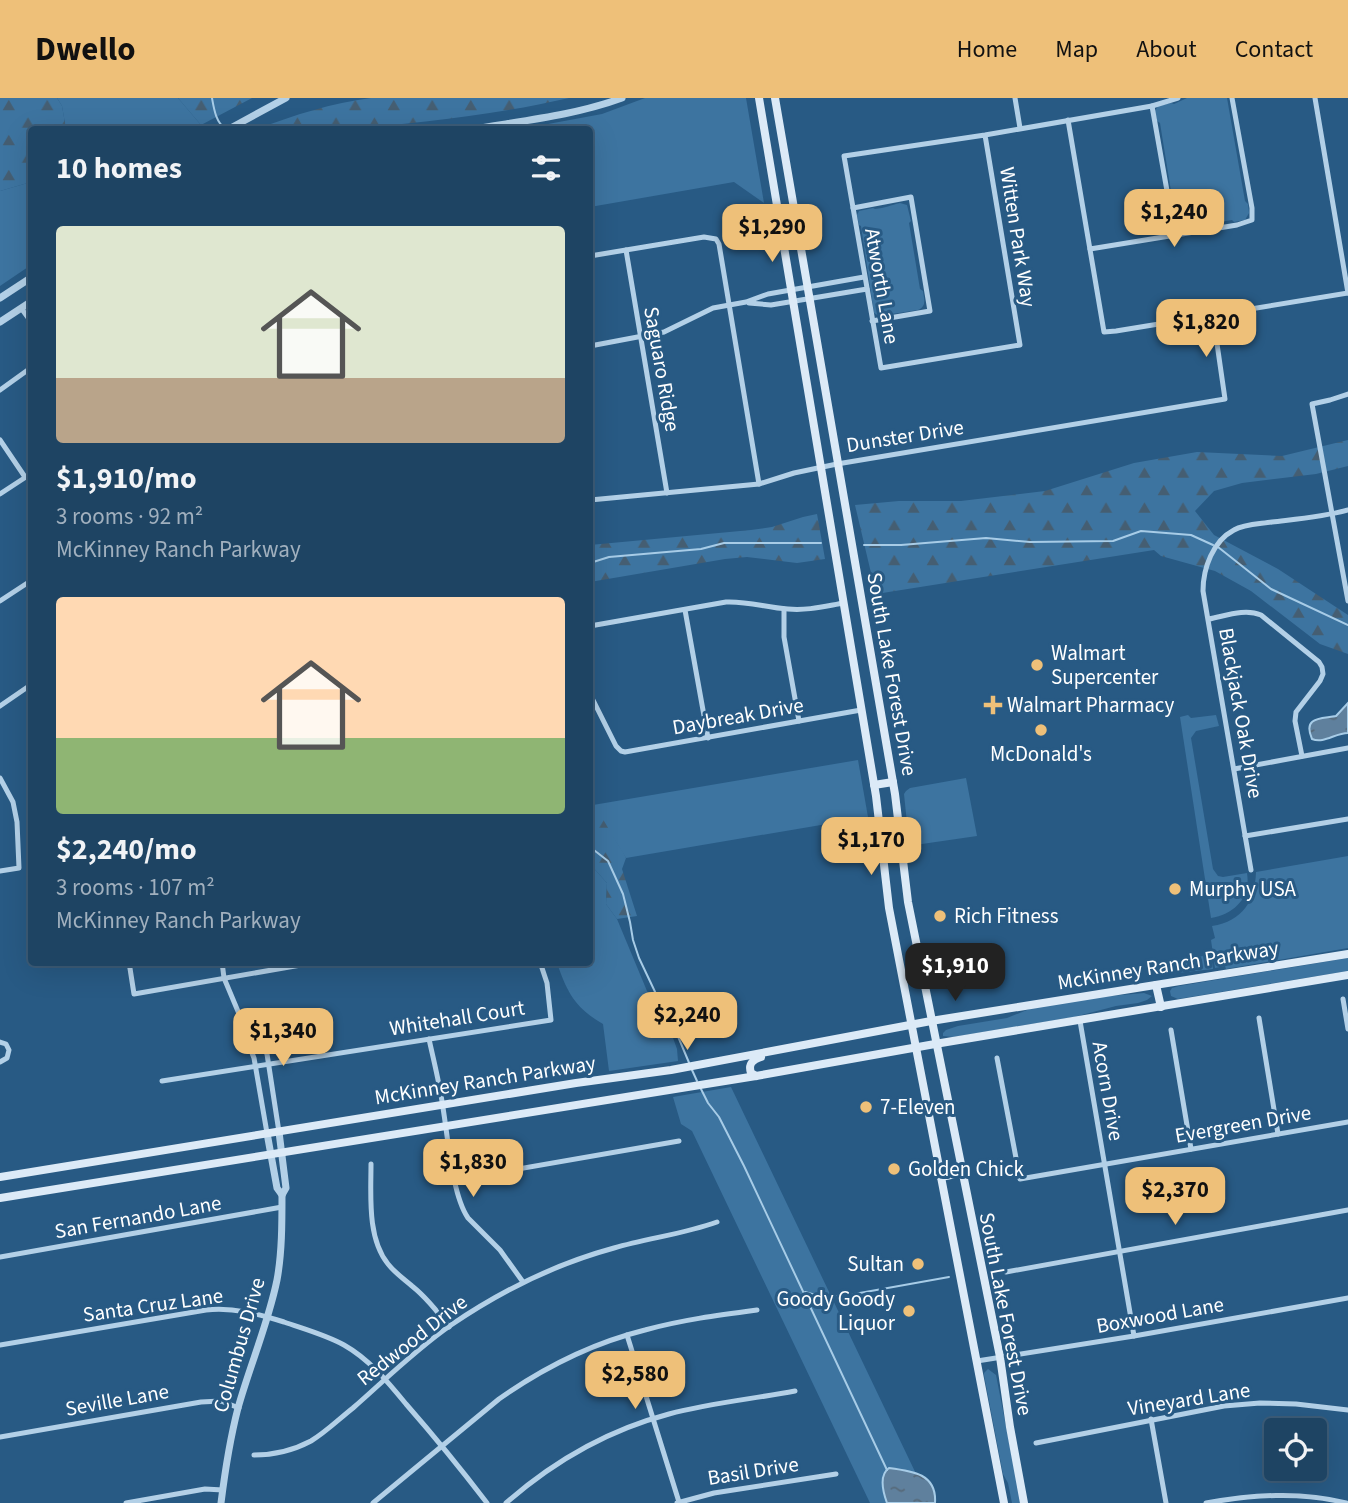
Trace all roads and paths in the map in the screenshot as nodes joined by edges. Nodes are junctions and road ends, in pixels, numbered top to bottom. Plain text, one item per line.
1 (286, 98) edge
2 (622, 98) edge
3 (759, 98) edge
4 (775, 98) edge
5 (1015, 98) edge
6 (1178, 98) edge
7 (1232, 98) edge
8 (1315, 98) edge
9 (1152, 106) junction
10 (1068, 120) junction
11 (234, 126) edge
12 (491, 126) edge
13 (1020, 128) junction
14 (985, 135) junction
15 (853, 208) junction
16 (1175, 236) junction
17 (1090, 249) junction
18 (626, 250) junction
19 (593, 256) edge
20 (864, 277) junction
21 (28, 280) edge
22 (807, 287) junction
23 (867, 289) junction
24 (791, 290) junction
25 (1348, 293) edge
26 (0, 298) edge
27 (809, 299) junction
28 (746, 302) junction
29 (793, 302) junction
30 (28, 304) edge
31 (729, 306) junction
32 (21, 308) junction
33 (1213, 316) junction
34 (28, 318) edge
35 (872, 321) junction
36 (0, 322) edge
37 (641, 337) junction
38 (593, 345) edge
39 (881, 369) joint
40 (28, 370) edge
41 (0, 390) edge
42 (1348, 394) edge
43 (0, 440) edge
44 (837, 464) junction
45 (821, 467) junction
46 (28, 475) edge
47 (25, 477) junction
48 (758, 484) junction
49 (667, 493) junction
50 (0, 494) edge
51 (593, 500) edge
52 (1348, 510) edge
53 (1332, 515) junction
54 (28, 583) edge
55 (861, 600) junction
56 (0, 601) edge
57 (1348, 601) edge
58 (844, 603) junction
59 (784, 609) junction
60 (685, 610) junction
61 (1209, 619) junction
62 (593, 625) edge
63 (28, 687) edge
64 (593, 700) edge
65 (0, 706) edge
66 (861, 710) junction
67 (799, 721) junction
68 (708, 738) junction
69 (1348, 748) edge
70 (1302, 756) junction
71 (1234, 769) junction
72 (0, 778) edge
73 (893, 782) junction
74 (874, 785) junction
75 (1348, 819) edge
76 (1245, 836) junction
77 (1251, 870) dead end
78 (0, 871) edge
79 (1348, 954) edge
80 (130, 966) edge
81 (223, 966) edge
82 (294, 966) edge
83 (541, 966) edge
84 (1348, 975) edge
85 (225, 978) junction
86 (1156, 985) junction
87 (1343, 999) dead end
88 (1161, 1007) junction
89 (1259, 1018) dead end
90 (932, 1021) junction
91 (1080, 1021) junction
92 (912, 1025) junction
93 (245, 1028) junction
94 (1348, 1029) edge
95 (1171, 1030) dead end
96 (429, 1039) junction
97 (0, 1042) edge
98 (935, 1044) junction
99 (916, 1048) junction
100 (784, 1050) junction
101 (997, 1058) dead end
102 (0, 1062) edge
103 (269, 1064) junction
104 (256, 1066) junction
105 (757, 1076) junction
106 (162, 1081) dead end
107 (443, 1104) junction
108 (1348, 1122) edge
109 (446, 1125) junction
110 (279, 1132) junction
111 (267, 1133) junction
112 (1278, 1134) junction
113 (679, 1142) dead end
114 (1191, 1149) junction
115 (281, 1152) junction
116 (271, 1154) junction
117 (371, 1164) dead end
118 (1105, 1164) junction
119 (961, 1173) junction
120 (0, 1177) edge
121 (941, 1177) junction
122 (455, 1180) junction
123 (282, 1195) junction
124 (0, 1198) edge
125 (282, 1207) junction
126 (1348, 1210) edge
127 (717, 1222) dead end
128 (1119, 1250) junction
129 (0, 1257) edge
130 (1006, 1272) dead end
131 (523, 1282) junction
132 (1348, 1298) edge
133 (757, 1310) dead end
134 (268, 1317) junction
135 (449, 1327) junction
136 (627, 1335) junction
137 (1134, 1336) junction
138 (0, 1345) edge
139 (1000, 1357) junction
140 (976, 1361) junction
141 (385, 1380) junction
142 (795, 1391) dead end
143 (239, 1408) junction
144 (1348, 1410) edge
145 (653, 1419) junction
146 (1151, 1419) junction
147 (0, 1437) edge
148 (1036, 1443) dead end
149 (443, 1446) junction
150 (254, 1455) dead end
151 (836, 1474) dead end
152 (223, 1490) junction
153 (126, 1503) edge
154 (221, 1503) edge
155 (373, 1503) edge
156 (487, 1503) edge
157 (506, 1503) edge
158 (678, 1503) edge
159 (1004, 1503) edge
160 (1024, 1503) edge
161 (1166, 1503) edge
162 (1206, 1503) edge
163 (1346, 1503) edge

1 - 11 street
2 - 12 street
3 - 24 main road, South Lake Forest Drive
4 - 22 main road, South Lake Forest Drive
5 - 13 street
6 - 9 street
7 - 16 street
8 - 25 street
9 - 10 street
9 - 16 street
10 - 13 street
10 - 17 street
13 - 14 street
14 - 15 street, Atworth Lane
14 - 39 street, Witten Park Way
15 - 20 street, Atworth Lane
15 - 35 street
16 - 17 street
17 - 33 street
18 - 19 street
18 - 31 street
18 - 37 street, Saguaro Ridge
20 - 22 street
20 - 23 street, Atworth Lane
21 - 26 street
22 - 24 street
22 - 27 main road, South Lake Forest Drive
23 - 27 street
23 - 35 street, Atworth Lane
24 - 28 street
24 - 29 main road, South Lake Forest Drive
25 - 33 street
27 - 29 street
27 - 44 main road, South Lake Forest Drive
28 - 29 street
28 - 31 street
29 - 45 main road, South Lake Forest Drive
30 - 32 street
31 - 37 street
31 - 48 street
32 - 34 street
32 - 36 street
33 - 44 street, Dunster Drive
35 - 39 street, Atworth Lane
37 - 38 street
37 - 49 street, Saguaro Ridge
40 - 41 street
42 - 53 street
43 - 47 street
44 - 45 street, Dunster Drive
44 - 55 main road, South Lake Forest Drive
45 - 48 street, Dunster Drive
45 - 58 main road, South Lake Forest Drive
46 - 47 street
47 - 50 street
48 - 49 street, Dunster Drive
49 - 51 street, Dunster Drive
52 - 53 street
53 - 57 street
53 - 61 street, Blackjack Oak Drive
54 - 56 street
55 - 58 main road
55 - 73 main road, South Lake Forest Drive
58 - 59 street
58 - 66 main road, South Lake Forest Drive
59 - 60 street
59 - 67 street
60 - 62 street
60 - 68 street
61 - 70 street
61 - 71 street, Blackjack Oak Drive
63 - 65 street
64 - 68 street, Daybreak Drive
66 - 67 street, Daybreak Drive
66 - 74 main road, South Lake Forest Drive
67 - 68 street, Daybreak Drive
69 - 70 street
70 - 71 street
71 - 76 street, Blackjack Oak Drive
72 - 78 street
73 - 74 main road
73 - 90 main road, South Lake Forest Drive
74 - 92 main road, South Lake Forest Drive
75 - 76 street
76 - 77 street, Blackjack Oak Drive
79 - 86 main road, McKinney Ranch Parkway
80 - 85 street
81 - 85 street, Columbus Drive
82 - 85 street
83 - 96 street, Whitehall Court
84 - 88 main road, McKinney Ranch Parkway
85 - 93 street, Columbus Drive
86 - 88 main road
86 - 90 main road, McKinney Ranch Parkway
87 - 94 street
88 - 91 main road, McKinney Ranch Parkway
89 - 112 street
90 - 92 main road, McKinney Ranch Parkway
90 - 98 main road, South Lake Forest Drive
91 - 98 main road, McKinney Ranch Parkway
91 - 118 street, Acorn Drive
92 - 99 main road, South Lake Forest Drive
92 - 100 main road, McKinney Ranch Parkway
93 - 103 street, Columbus Drive
93 - 104 street, Columbus Drive
95 - 114 street
96 - 103 street, Whitehall Court
96 - 107 street
97 - 102 street
98 - 99 main road, McKinney Ranch Parkway
98 - 119 main road, South Lake Forest Drive
99 - 105 main road, McKinney Ranch Parkway
99 - 121 main road, South Lake Forest Drive
100 - 105 main road
100 - 107 main road, McKinney Ranch Parkway
101 - 118 street, Evergreen Drive
103 - 104 street, Whitehall Court
103 - 110 street, Columbus Drive
104 - 106 street, Whitehall Court
104 - 111 street, Columbus Drive
105 - 109 main road, McKinney Ranch Parkway
107 - 109 street
107 - 110 main road, McKinney Ranch Parkway
108 - 112 street, Evergreen Drive
109 - 115 main road, McKinney Ranch Parkway
109 - 122 street
110 - 111 main road, McKinney Ranch Parkway
110 - 115 street, Columbus Drive
111 - 116 street, Columbus Drive
111 - 120 main road, McKinney Ranch Parkway
112 - 114 street, Evergreen Drive
113 - 122 street
114 - 118 street, Evergreen Drive
115 - 116 main road, McKinney Ranch Parkway
115 - 123 street, Columbus Drive
116 - 123 street, Columbus Drive
116 - 124 main road, McKinney Ranch Parkway
117 - 135 street
118 - 128 street, Acorn Drive
119 - 121 main road
119 - 139 main road, South Lake Forest Drive
121 - 140 main road, South Lake Forest Drive
122 - 131 street
123 - 125 street, Columbus Drive
125 - 129 street, San Fernando Lane
125 - 134 street, Columbus Drive
126 - 128 street
127 - 131 street, Redwood Drive
128 - 130 street
128 - 137 street, Acorn Drive
131 - 135 street, Redwood Drive
132 - 137 street, Boxwood Lane
133 - 136 street
134 - 138 street, Santa Cruz Lane
134 - 141 street, Santa Cruz Lane
134 - 143 street, Columbus Drive
135 - 141 street, Redwood Drive
136 - 145 street
136 - 149 street
137 - 139 street, Boxwood Lane
139 - 140 street, Boxwood Lane
139 - 160 main road, South Lake Forest Drive
140 - 159 main road, South Lake Forest Drive
141 - 149 street, Santa Cruz Lane
141 - 150 street, Redwood Drive
142 - 145 street
143 - 147 street, Seville Lane
143 - 152 street, Columbus Drive
144 - 146 street, Vineyard Lane
145 - 157 street
145 - 158 street
146 - 148 street, Vineyard Lane
146 - 161 street
149 - 155 street
149 - 156 street, Santa Cruz Lane
151 - 158 street, Basil Drive
152 - 153 street
152 - 154 street, Columbus Drive
162 - 163 street

